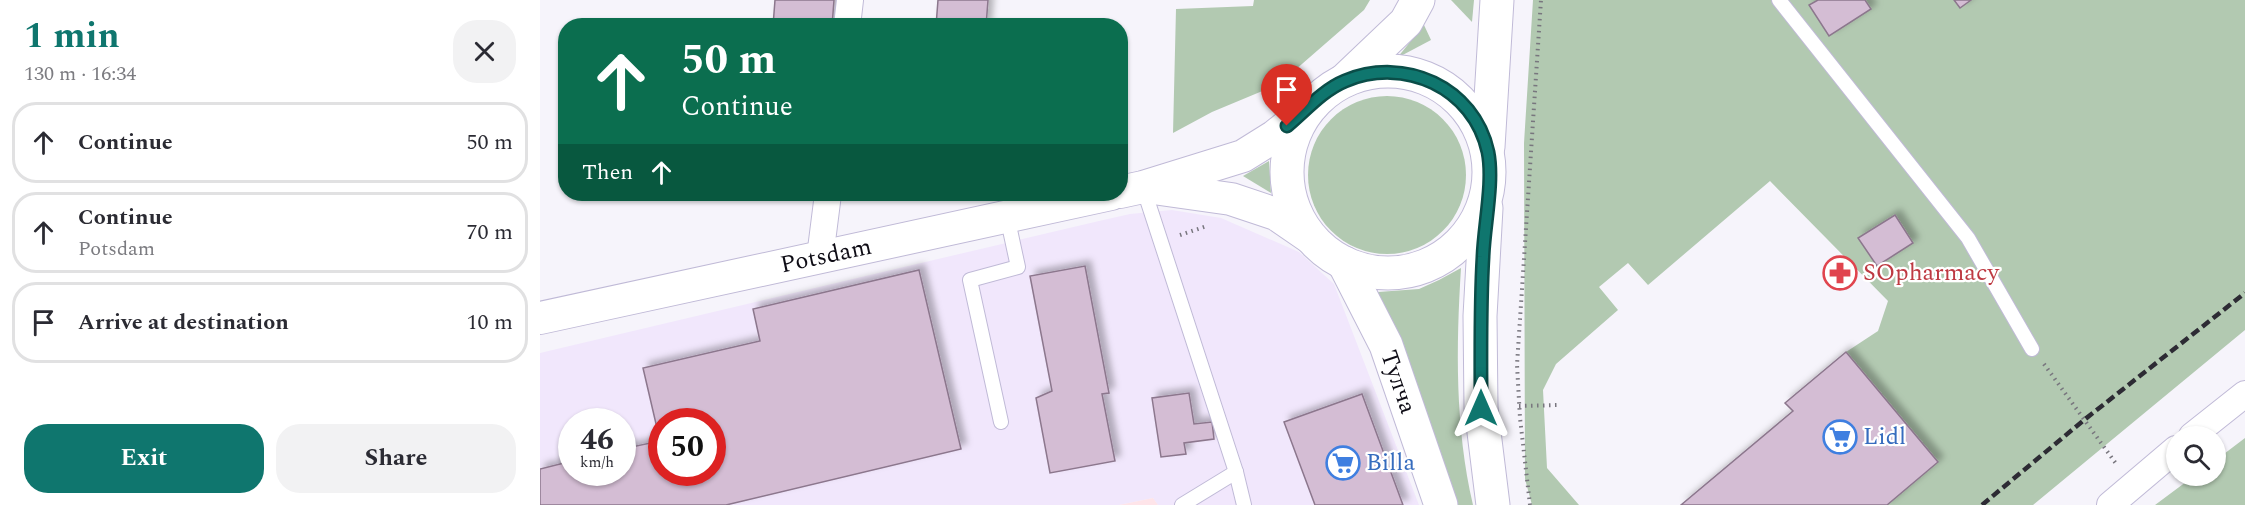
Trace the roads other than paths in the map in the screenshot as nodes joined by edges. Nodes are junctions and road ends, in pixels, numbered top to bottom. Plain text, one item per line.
1 (850, 0) edge
2 (1418, 0) edge
3 (1497, 0) edge
4 (1779, 0) edge
5 (848, 18) edge
6 (1344, 82) junction
7 (1313, 105) junction
8 (1488, 152) junction
9 (1132, 189) edge
10 (1487, 193) junction
11 (827, 201) edge
12 (1078, 201) edge
13 (1007, 216) junction
14 (1311, 238) junction
15 (820, 257) junction
16 (1344, 263) junction
17 (540, 318) edge
18 (2032, 349) road end
19 (2245, 394) edge
20 (1001, 422) dead end
21 (2205, 426) edge
22 (2166, 457) edge
23 (1236, 472) junction
24 (1182, 505) edge
25 (1244, 505) edge
26 (1441, 505) edge
27 (1493, 505) edge
28 (2110, 505) edge

1 - 5 street
2 - 6 main road
3 - 8 main road
4 - 18 lane
6 - 7 main road
6 - 8 main road
7 - 9 street
7 - 14 main road
8 - 10 main road
9 - 14 street
9 - 23 lane
10 - 16 main road
10 - 27 main road
11 - 15 street
12 - 13 street, Potsdam
13 - 15 street, Potsdam
13 - 20 lane
14 - 16 main road
15 - 17 street, Potsdam
16 - 26 main road, Тулча
19 - 21 street
22 - 28 street
23 - 24 lane
23 - 25 lane

